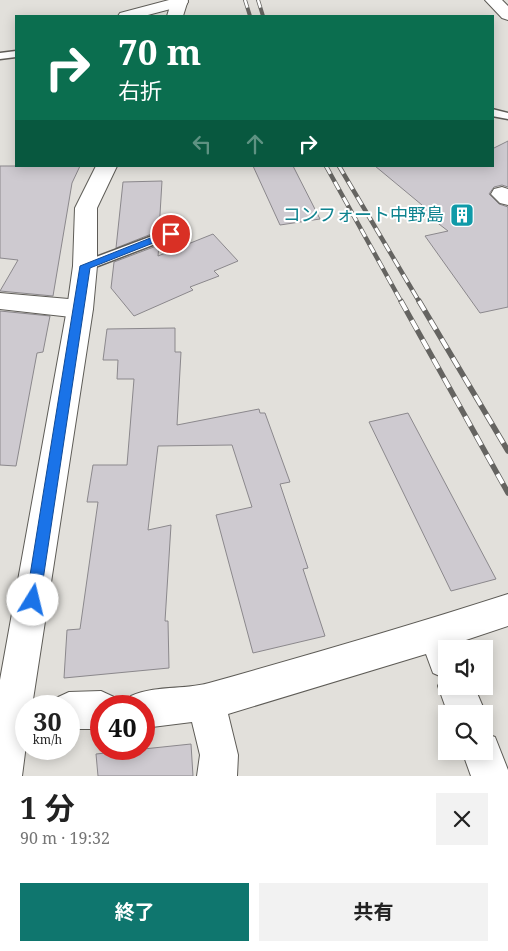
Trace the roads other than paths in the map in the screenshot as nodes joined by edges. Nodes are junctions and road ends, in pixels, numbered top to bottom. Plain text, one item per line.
1 (493, 0) edge
2 (178, 6) edge
3 (131, 15) edge
4 (508, 15) edge
5 (15, 54) edge
6 (0, 56) edge
7 (494, 112) edge
8 (508, 116) edge
9 (106, 167) edge
10 (171, 234) dead end
11 (85, 266) junction
12 (0, 301) edge
13 (80, 309) junction
14 (508, 610) edge
15 (455, 640) edge
16 (438, 649) edge
17 (206, 702) junction
18 (155, 708) edge
19 (14, 712) edge
20 (485, 760) edge
21 (2, 776) edge
22 (217, 776) edge
23 (491, 776) edge

1 - 4 street
2 - 3 street
5 - 6 lane
7 - 8 lane
9 - 11 street
10 - 11 lane
11 - 13 street
12 - 13 street
13 - 19 street
14 - 15 street
16 - 17 street
17 - 18 street
17 - 22 street
19 - 21 street
20 - 23 street

